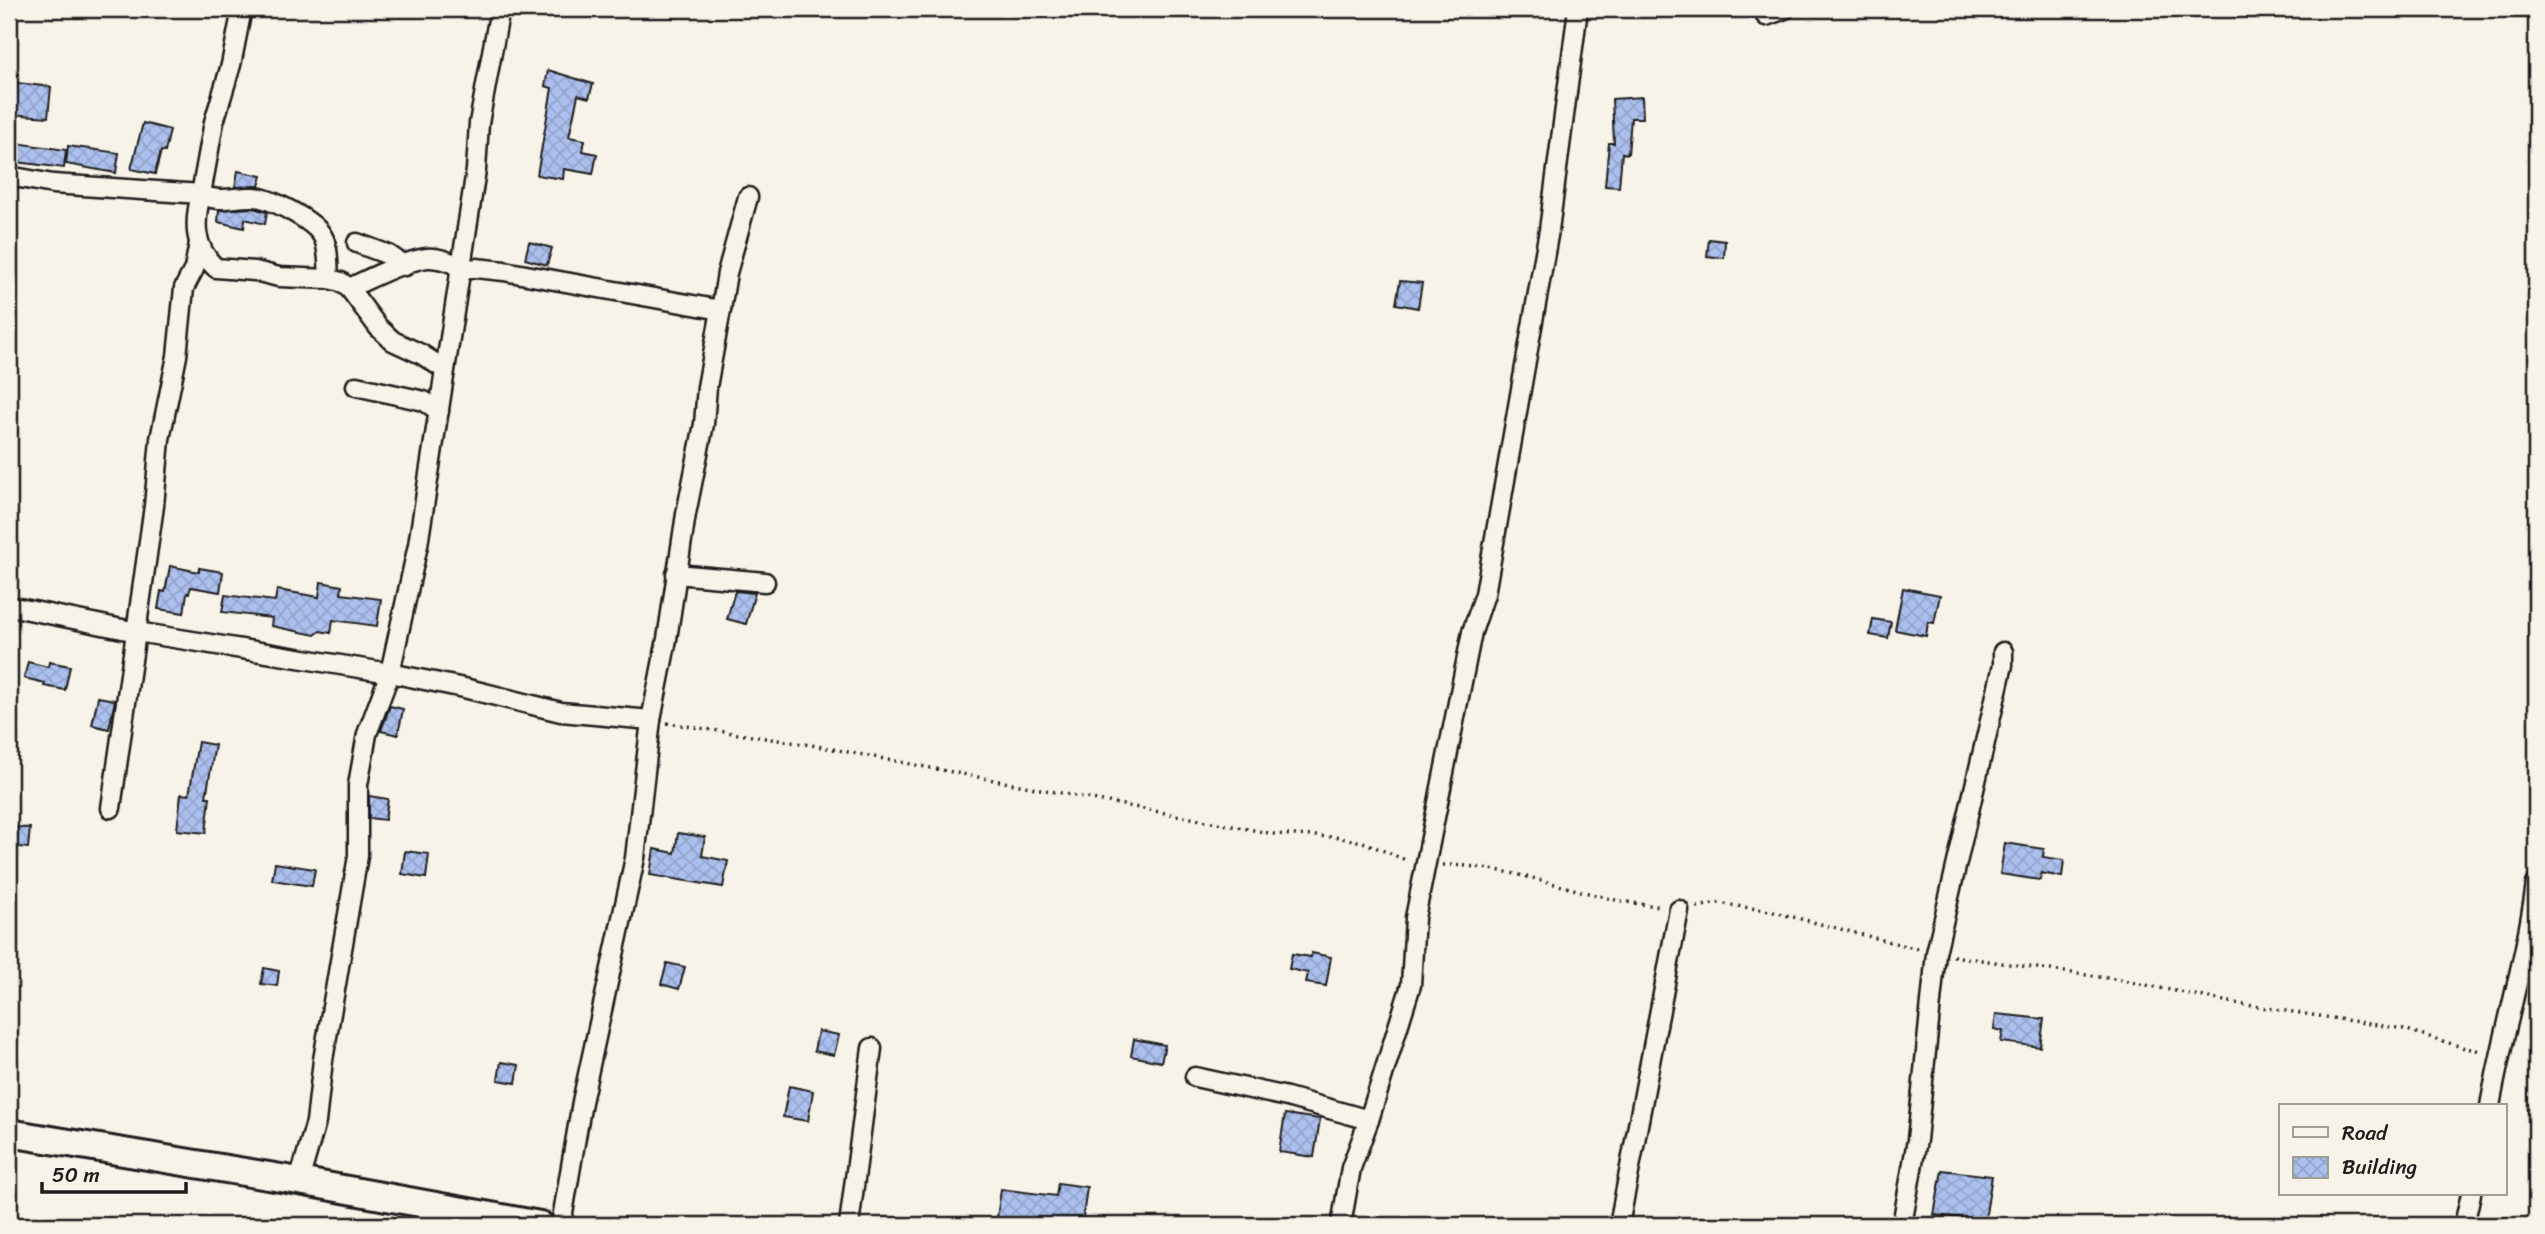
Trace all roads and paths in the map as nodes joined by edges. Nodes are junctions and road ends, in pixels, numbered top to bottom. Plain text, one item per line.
1 (242, 9) edge
2 (500, 9) edge
3 (1578, 9) edge
4 (1785, 9) edge
5 (1766, 16) dead end
6 (9, 176) edge
7 (201, 194) junction
8 (748, 197) dead end
9 (199, 243) junction
10 (357, 243) dead end
11 (405, 266) junction
12 (460, 268) junction
13 (329, 279) junction
14 (349, 288) junction
15 (720, 310) junction
16 (444, 369) junction
17 (356, 386) dead end
18 (439, 411) junction
19 (676, 574) junction
20 (765, 582) dead end
21 (9, 606) edge
22 (137, 632) junction
23 (2003, 652) dead end
24 (390, 673) junction
25 (651, 720) junction
26 (111, 808) dead end
27 (1427, 865) junction
28 (2536, 884) edge
29 (1679, 910) junction
30 (1936, 953) junction
31 (872, 1048) dead end
32 (2500, 1054) junction
33 (1195, 1077) dead end
34 (2490, 1104) edge
35 (1370, 1120) junction
36 (9, 1133) edge
37 (299, 1181) junction
38 (2471, 1196) edge
39 (540, 1225) edge
40 (561, 1225) edge
41 (849, 1225) edge
42 (1341, 1225) edge
43 (1619, 1225) edge
44 (1902, 1225) edge
45 (2464, 1225) edge

1 - 7 street
2 - 12 street
3 - 27 street
4 - 5 street
6 - 7 street
7 - 9 street
7 - 13 street
8 - 15 street
9 - 13 street
9 - 22 street
10 - 11 street
11 - 12 street
11 - 14 street
12 - 15 street
12 - 16 street
13 - 14 street
14 - 16 street
15 - 19 street
16 - 18 street
17 - 18 street
18 - 24 street
19 - 20 street
19 - 25 street
21 - 22 street
22 - 24 street
22 - 26 street
23 - 30 street
24 - 25 street
24 - 37 street
25 - 27 path
25 - 40 street
27 - 29 path
27 - 35 street
28 - 32 street
29 - 30 path
29 - 43 street
30 - 32 path
30 - 44 street
31 - 41 street
32 - 34 street
33 - 35 street
35 - 42 street
36 - 37 street
37 - 39 street
38 - 45 street

